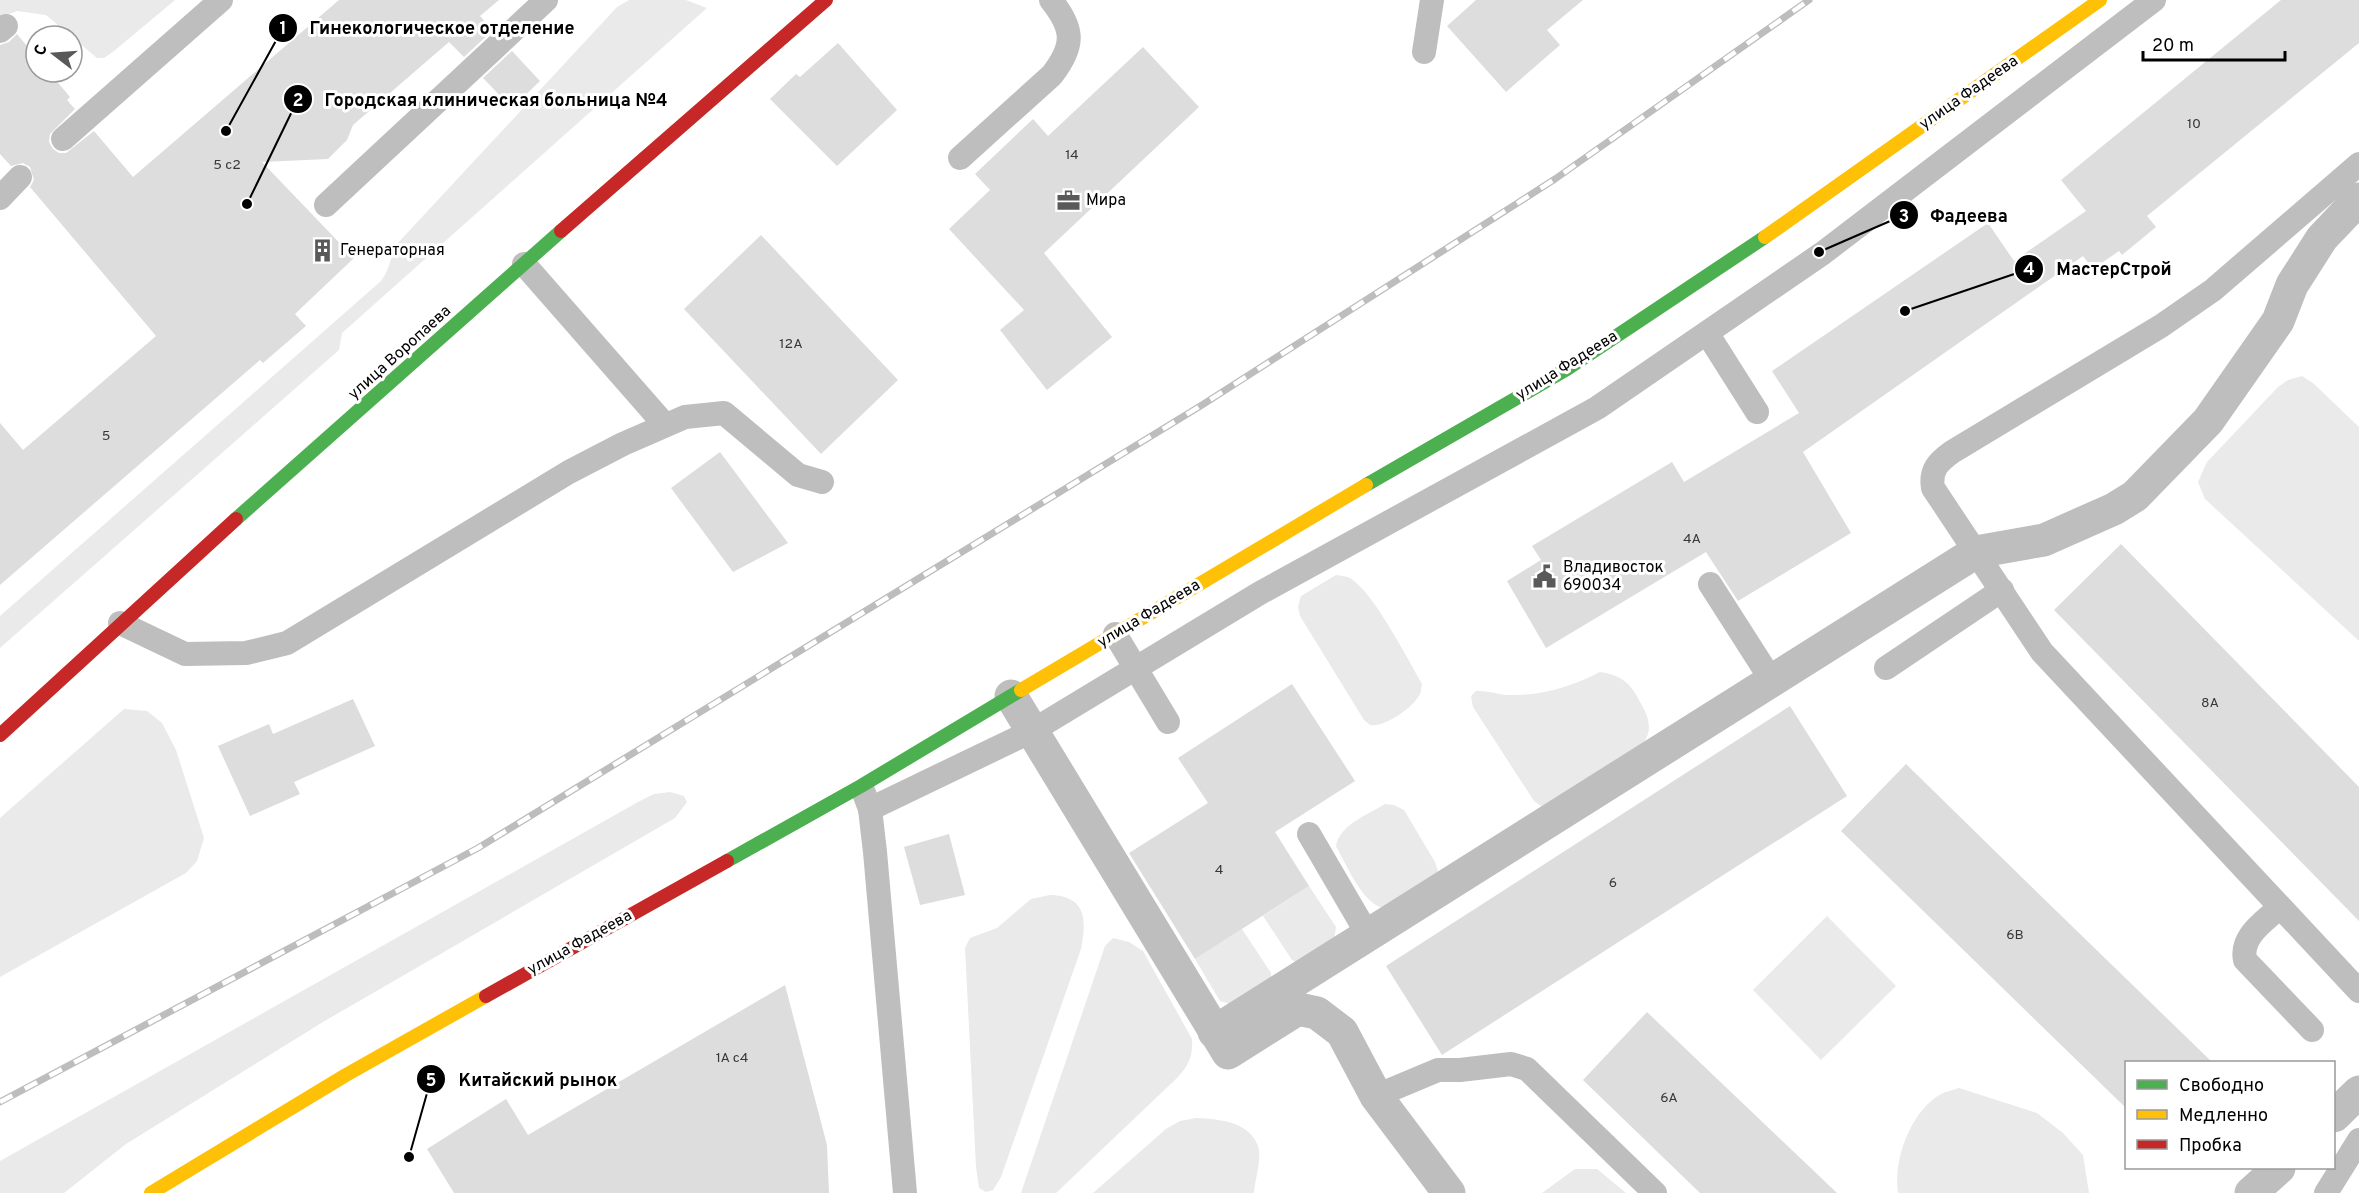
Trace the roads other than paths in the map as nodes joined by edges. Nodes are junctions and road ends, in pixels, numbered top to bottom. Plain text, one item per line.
1 (221, 0) edge
2 (546, 0) edge
3 (826, 0) edge
4 (1051, 0) edge
5 (1432, 0) edge
6 (2100, 0) edge
7 (2154, 0) edge
8 (1424, 52) dead end
9 (63, 139) dead end
10 (960, 158) dead end
11 (2359, 164) edge
12 (20, 177) dead end
13 (0, 198) edge
14 (2359, 199) edge
15 (326, 205) dead end
16 (524, 264) junction
17 (1707, 333) junction
18 (1756, 412) dead end
19 (665, 425) junction
20 (822, 482) dead end
21 (1976, 552) junction
22 (1710, 584) dead end
23 (2002, 590) junction
24 (120, 623) junction
25 (1115, 634) junction
26 (1137, 668) junction
27 (1886, 668) dead end
28 (1772, 681) junction
29 (1011, 696) junction
30 (1168, 722) dead end
31 (1032, 732) junction
32 (0, 735) edge
33 (861, 786) junction
34 (870, 809) junction
35 (1309, 834) dead end
36 (2280, 907) junction
37 (1368, 935) junction
38 (2359, 991) edge
39 (2312, 1030) dead end
40 (1214, 1032) junction
41 (2359, 1092) edge
42 (1376, 1096) junction
43 (2335, 1115) edge
44 (2359, 1140) edge
45 (2277, 1169) edge
46 (150, 1193) edge
47 (905, 1193) edge
48 (1449, 1193) edge
49 (1655, 1193) edge
50 (2251, 1193) edge
51 (2326, 1193) edge

1 - 9 lane
2 - 15 lane
3 - 16 main road, улица Воропаева
4 - 10 lane
5 - 8 lane
6 - 25 main road, улица Фадеева
7 - 17 lane
11 - 21 lane
12 - 13 lane
14 - 21 street
16 - 19 lane
16 - 24 main road, улица Воропаева
17 - 18 lane
17 - 26 lane
19 - 20 lane
19 - 24 lane
21 - 23 lane
21 - 28 street
22 - 28 lane
23 - 27 lane
23 - 36 lane
24 - 32 main road, улица Воропаева
25 - 26 lane
25 - 29 main road, улица Фадеева
26 - 30 lane
26 - 31 lane
28 - 37 street
29 - 31 street
29 - 33 main road, улица Фадеева
31 - 34 lane
31 - 40 street
33 - 34 lane
33 - 46 main road, улица Фадеева
34 - 47 lane
35 - 37 lane
36 - 38 lane
36 - 39 lane
37 - 40 street
40 - 42 street
41 - 43 street
42 - 48 street
42 - 49 lane
44 - 51 lane
45 - 50 street

